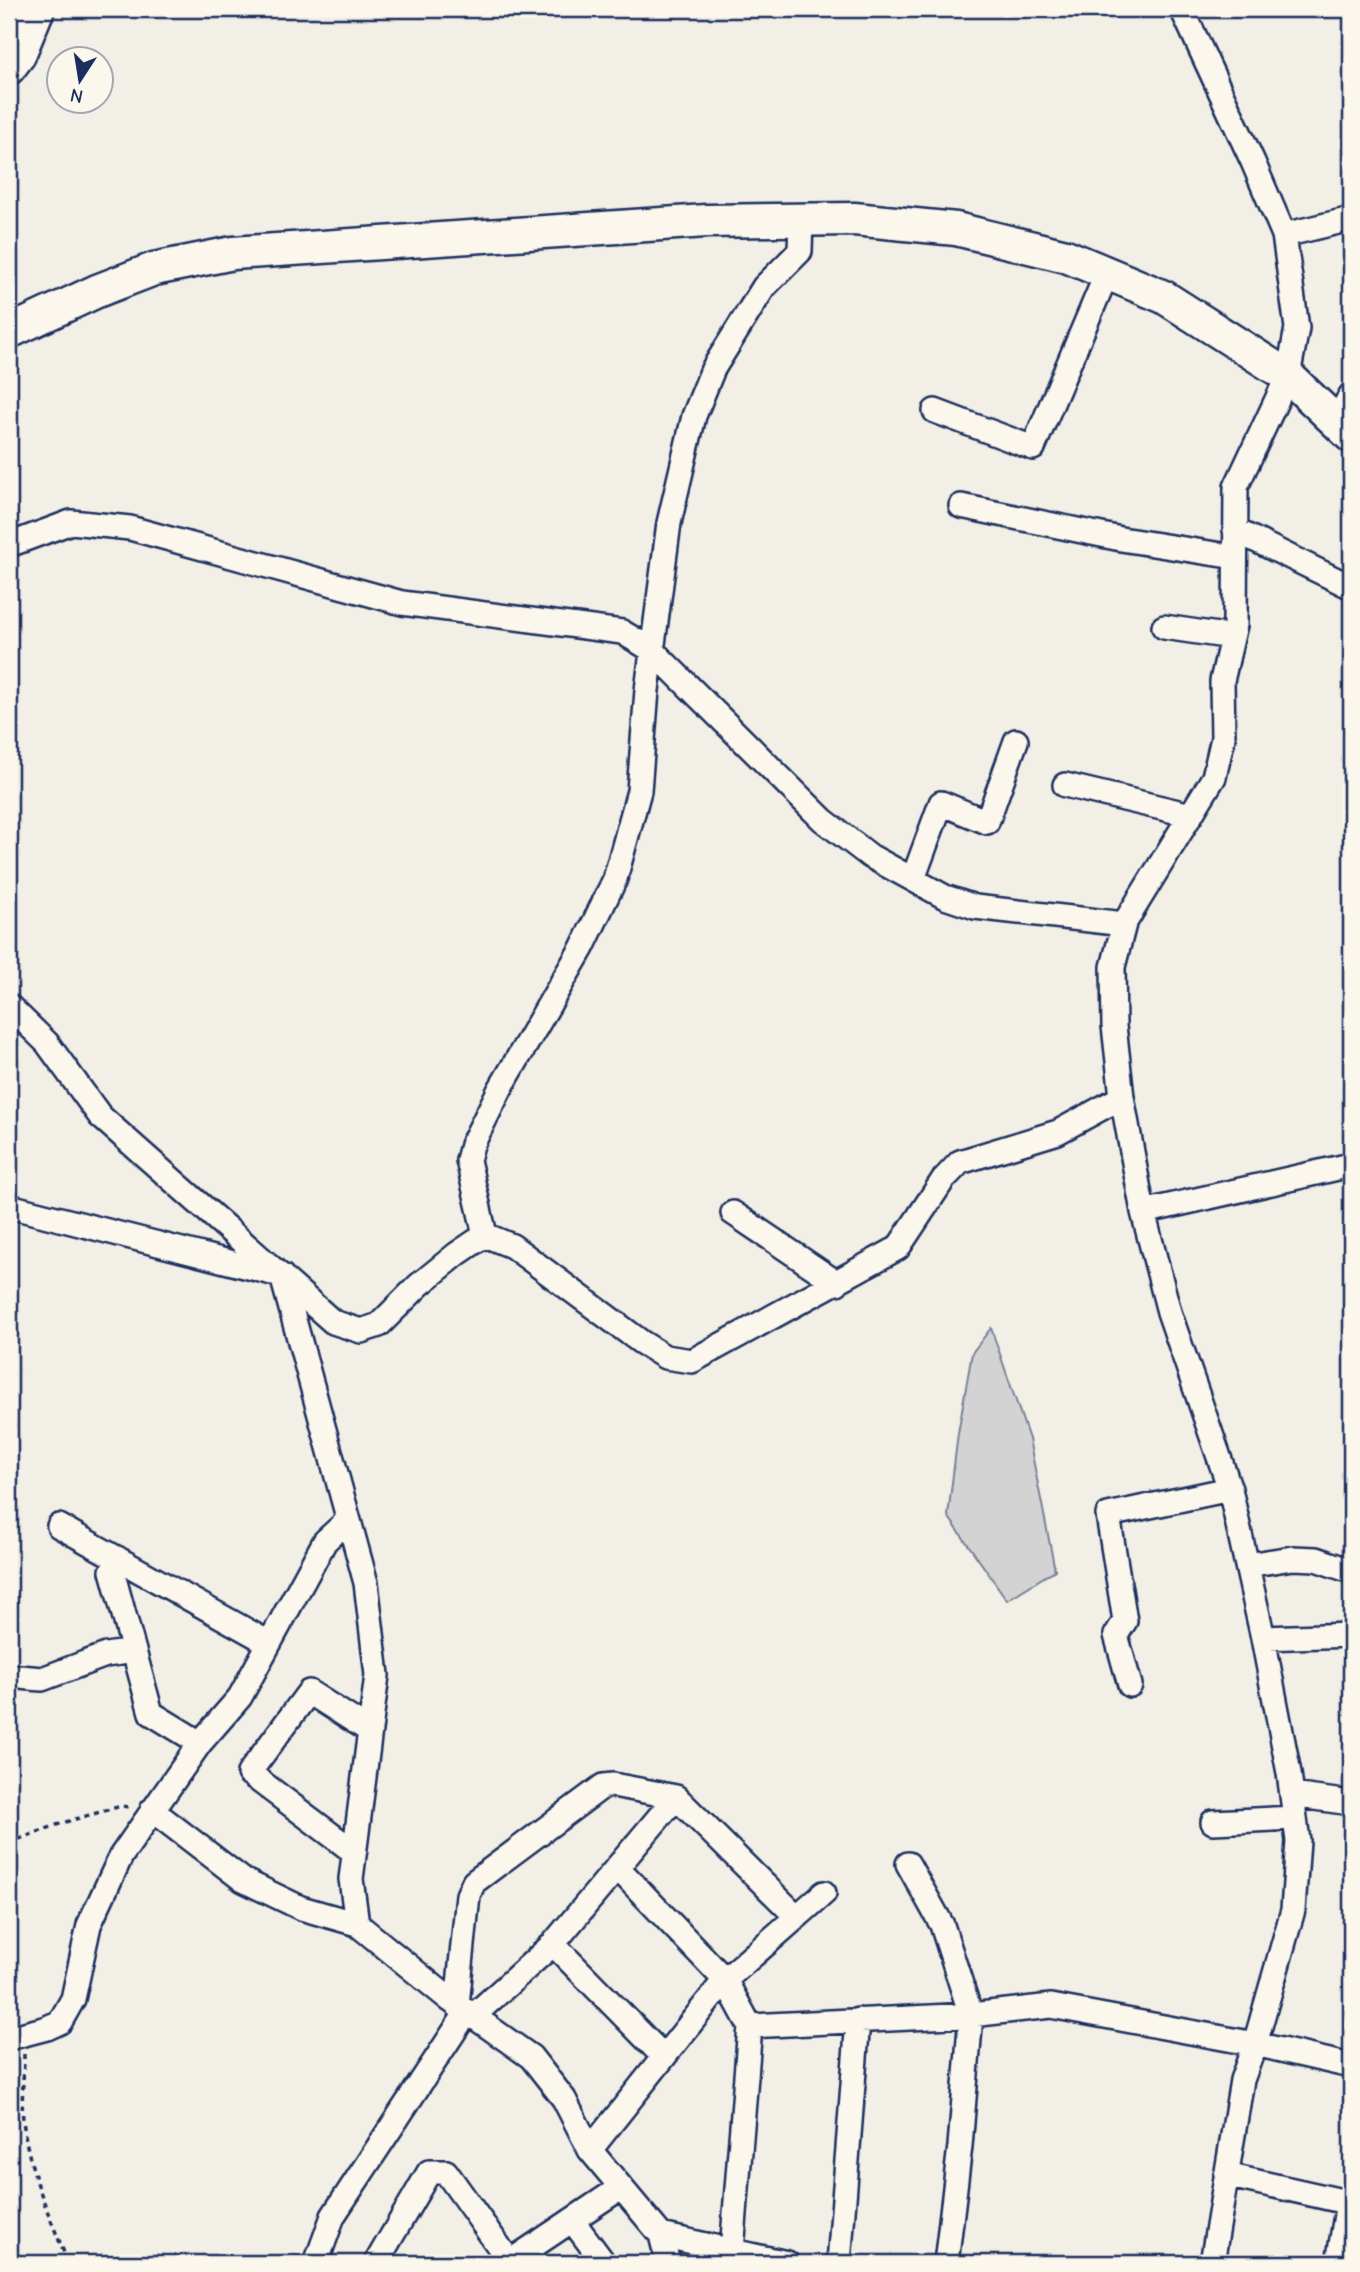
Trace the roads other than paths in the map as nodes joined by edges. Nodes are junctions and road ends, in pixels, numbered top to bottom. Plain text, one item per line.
1 (38, 9) edge
2 (1182, 9) edge
3 (9, 68) edge
4 (1351, 219) edge
5 (801, 220) junction
6 (1284, 235) junction
7 (1107, 273) junction
8 (9, 332) edge
9 (1288, 376) junction
10 (935, 411) dead end
11 (1346, 417) edge
12 (961, 506) dead end
13 (1235, 530) junction
14 (9, 545) edge
15 (1235, 557) junction
16 (1351, 587) edge
17 (1164, 627) dead end
18 (1232, 637) junction
19 (652, 650) junction
20 (1016, 741) dead end
21 (1065, 785) dead end
22 (1191, 815) junction
23 (913, 879) junction
24 (1124, 924) junction
25 (9, 1006) edge
26 (1122, 1097) junction
27 (1351, 1164) edge
28 (9, 1206) edge
29 (1143, 1212) junction
30 (733, 1213) dead end
31 (485, 1235) junction
32 (282, 1276) junction
33 (837, 1283) junction
34 (1230, 1489) junction
35 (348, 1521) junction
36 (59, 1526) dead end
37 (117, 1558) junction
38 (1247, 1565) junction
39 (1351, 1571) edge
40 (1351, 1635) edge
41 (1263, 1638) junction
42 (269, 1643) junction
43 (134, 1651) junction
44 (9, 1676) edge
45 (1130, 1685) dead end
46 (370, 1731) junction
47 (200, 1743) junction
48 (676, 1797) junction
49 (1351, 1803) edge
50 (1294, 1806) junction
51 (152, 1810) junction
52 (1213, 1822) dead end
53 (354, 1852) junction
54 (908, 1864) dead end
55 (617, 1867) junction
56 (824, 1893) dead end
57 (797, 1917) junction
58 (357, 1924) junction
59 (553, 1944) junction
60 (725, 1980) junction
61 (466, 2011) junction
62 (971, 2015) junction
63 (858, 2021) junction
64 (750, 2026) junction
65 (16, 2036) edge
66 (1255, 2044) junction
67 (664, 2057) junction
68 (1351, 2066) edge
69 (590, 2150) junction
70 (1226, 2175) junction
71 (620, 2188) junction
72 (1349, 2203) edge
73 (572, 2220) junction
74 (661, 2235) junction
75 (732, 2251) junction
76 (509, 2262) edge
77 (316, 2263) edge
78 (376, 2263) edge
79 (604, 2263) edge
80 (668, 2263) edge
81 (787, 2263) edge
82 (839, 2263) edge
83 (946, 2263) edge
84 (1212, 2263) edge
85 (1338, 2263) edge

1 - 3 street
2 - 6 street
4 - 6 street
5 - 7 street
5 - 8 street
5 - 19 street
6 - 9 street
7 - 9 street
7 - 10 street
9 - 11 street
9 - 13 street
12 - 15 street
13 - 15 street
13 - 16 street
14 - 19 street
15 - 18 street
17 - 18 street
18 - 22 street
19 - 23 street
19 - 31 street
20 - 23 street
21 - 22 street
22 - 24 street
23 - 24 street
24 - 26 street
25 - 32 street
26 - 29 street
26 - 33 street
27 - 29 street
28 - 32 street
29 - 34 street
30 - 33 street
31 - 32 street
31 - 33 street
32 - 35 street
34 - 38 street
34 - 45 street
35 - 42 street
35 - 46 street
36 - 37 street
37 - 42 street
37 - 43 street
38 - 39 street
38 - 41 street
40 - 41 street
41 - 50 street
42 - 47 street
43 - 44 street
43 - 47 street
46 - 53 street
46 - 53 street
47 - 51 street
48 - 55 street
48 - 57 street
48 - 61 street
49 - 50 street
50 - 52 street
50 - 66 street
51 - 58 street
51 - 65 street
53 - 58 street
54 - 62 street
55 - 59 street
55 - 60 street
56 - 57 street
57 - 60 street
58 - 61 street
59 - 61 street
59 - 67 street
60 - 64 street
60 - 67 street
61 - 69 street
61 - 77 street
62 - 63 street
62 - 66 street
62 - 83 street
63 - 64 street
63 - 82 street
64 - 75 street
66 - 68 street
66 - 70 street
67 - 69 street
69 - 71 street
70 - 72 street
70 - 84 street
71 - 73 street
71 - 74 street
72 - 85 street
73 - 76 street
73 - 79 street
74 - 75 street
74 - 80 street
75 - 81 street
76 - 78 street

